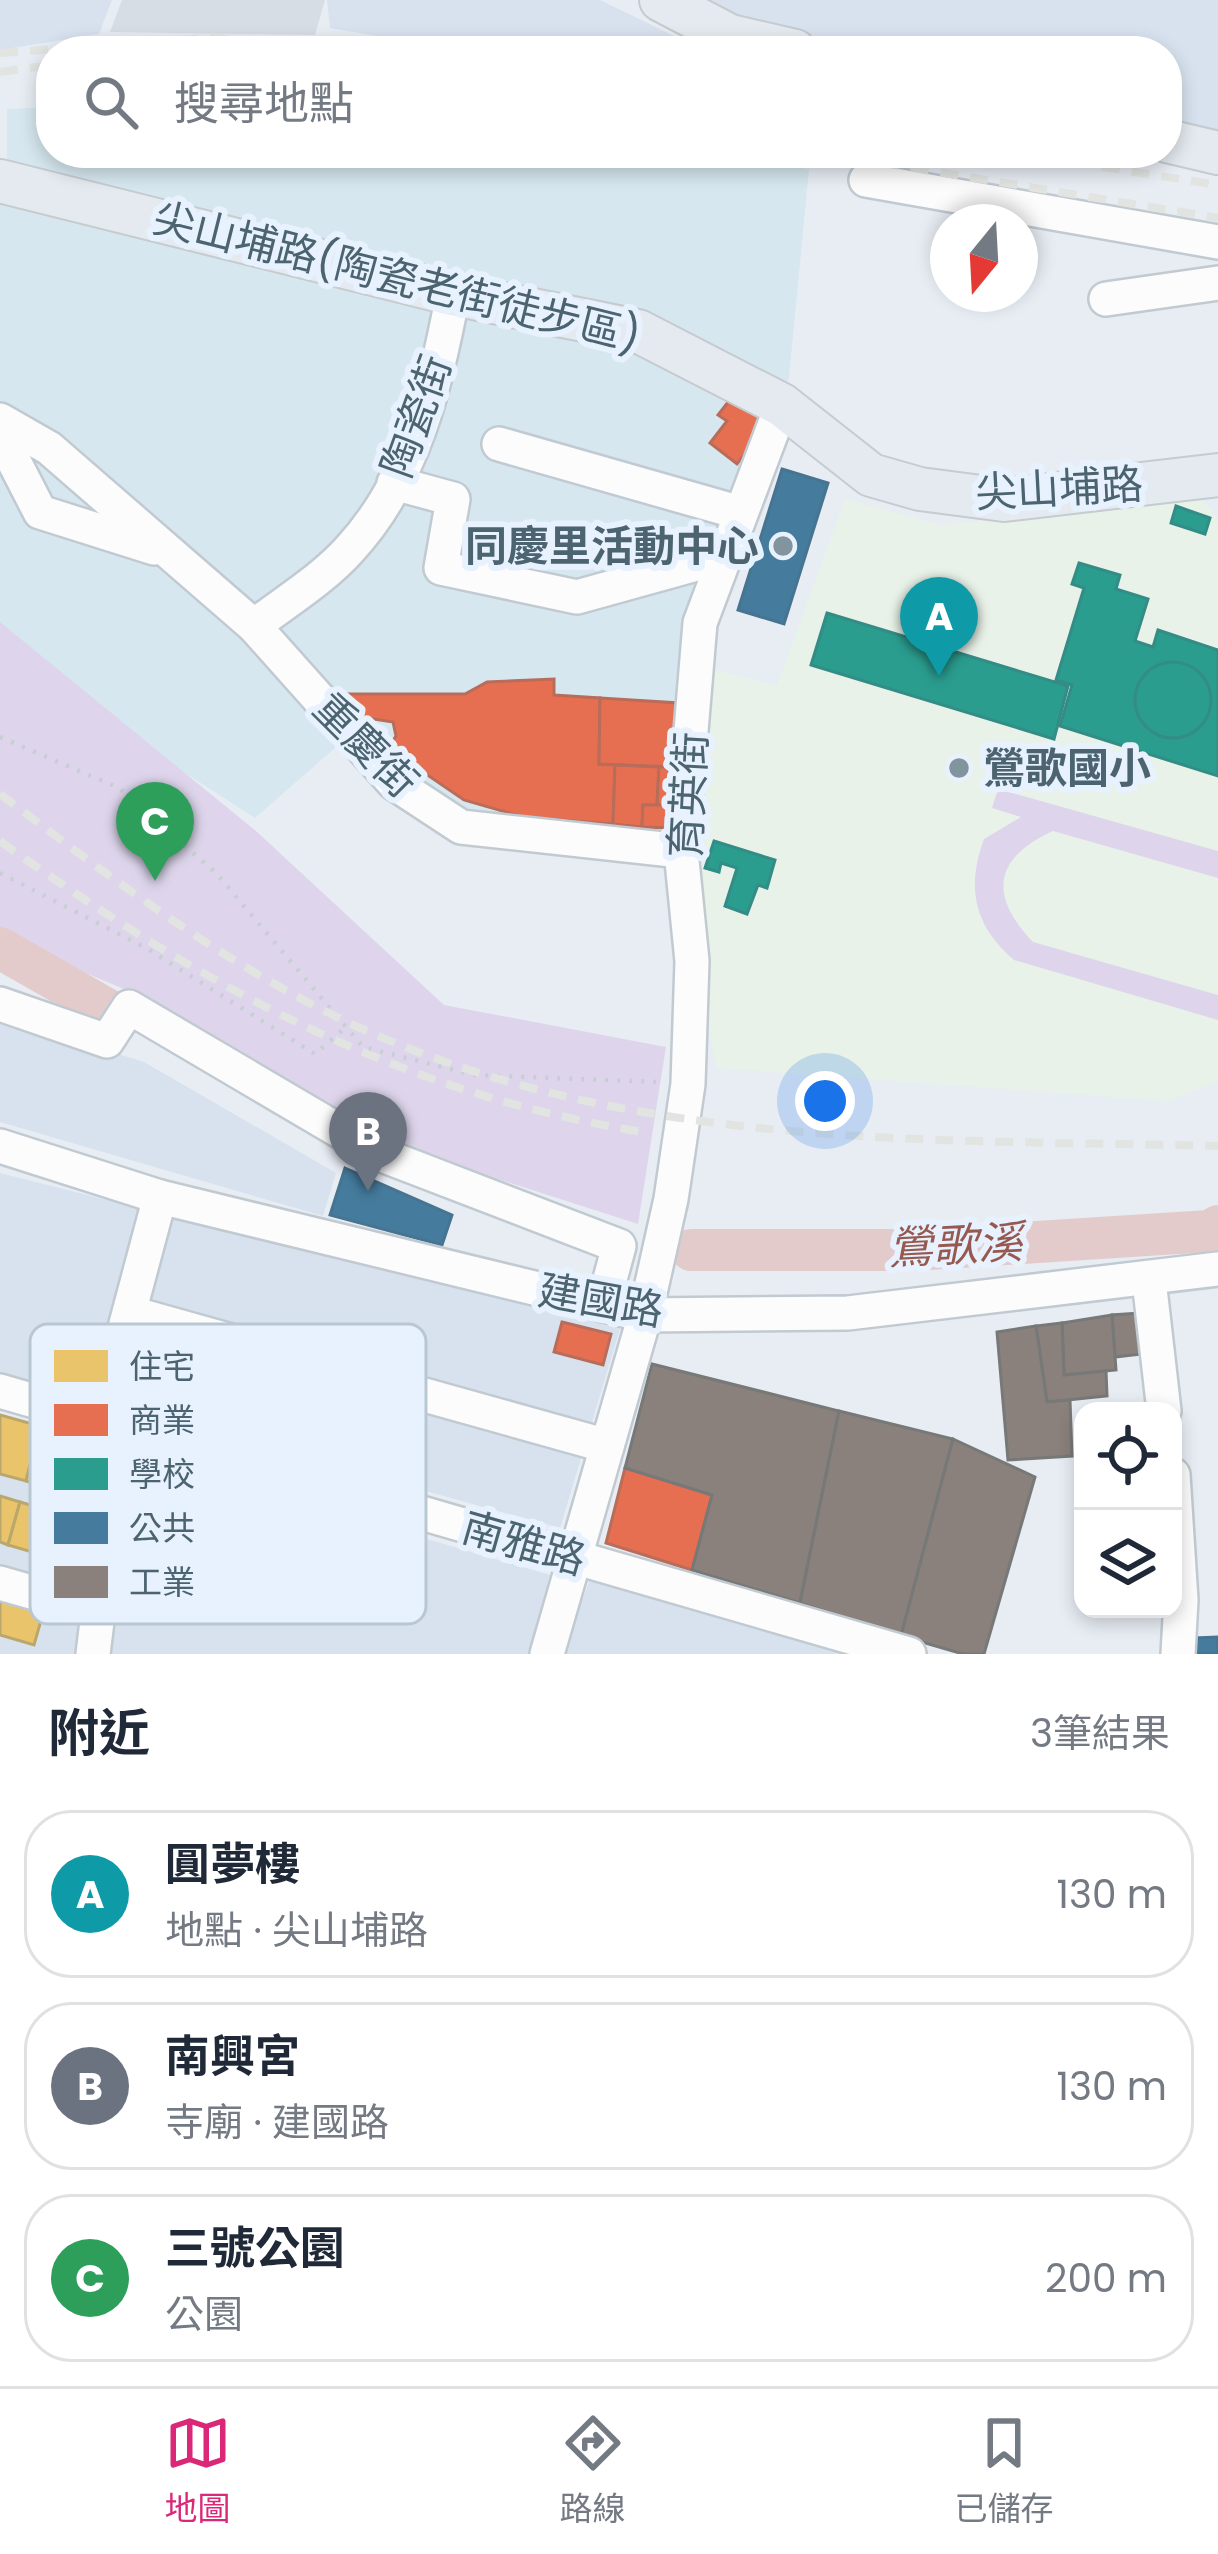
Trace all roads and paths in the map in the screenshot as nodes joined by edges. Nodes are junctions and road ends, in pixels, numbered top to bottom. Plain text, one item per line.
1 (661, 0) edge
2 (730, 36) edge
3 (1182, 145) edge
4 (1218, 154) edge
5 (866, 180) dead end
6 (0, 181) edge
7 (1218, 242) edge
8 (1218, 283) edge
9 (453, 294) junction
10 (1106, 298) dead end
11 (782, 405) junction
12 (0, 420) edge
13 (0, 434) edge
14 (499, 444) dead end
15 (1218, 475) edge
16 (394, 483) junction
17 (741, 513) junction
18 (169, 553) junction
19 (725, 556) junction
20 (254, 626) junction
21 (0, 737) edge
22 (681, 851) junction
23 (0, 873) edge
24 (0, 1004) edge
25 (346, 1027) junction
26 (688, 1084) junction
27 (0, 1146) edge
28 (160, 1197) junction
29 (1214, 1275) edge
30 (1149, 1280) junction
31 (603, 1305) junction
32 (131, 1313) junction
33 (645, 1315) junction
34 (130, 1324) edge
35 (170, 1324) edge
36 (0, 1391) edge
37 (426, 1395) edge
38 (30, 1400) edge
39 (1163, 1402) edge
40 (607, 1446) junction
41 (1175, 1510) edge
42 (426, 1514) edge
43 (575, 1557) junction
44 (0, 1583) edge
45 (30, 1592) edge
46 (96, 1624) edge
47 (93, 1654) edge
48 (547, 1654) edge
49 (909, 1654) edge
50 (1178, 1654) edge

1 - 2 main road
3 - 4 main road
5 - 7 street
6 - 9 main road, 尖山埔路(陶瓷老街徒步區)
8 - 10 street
9 - 11 main road, 尖山埔路(陶瓷老街徒步區)
9 - 16 street, 陶瓷街
11 - 15 main road, 尖山埔路
11 - 17 street, 育英街
12 - 18 street, 重慶街
13 - 18 street, 重慶街
14 - 17 street
16 - 19 street
16 - 20 street, 陶瓷街
17 - 19 street, 育英街
18 - 20 street, 重慶街
19 - 22 street, 育英街
20 - 22 street, 重慶街
21 - 25 path
22 - 26 street, 育英街
23 - 25 path
24 - 31 street
25 - 26 path
26 - 33 street, 育英街
27 - 28 street, 建國路
28 - 31 street, 建國路
28 - 32 street
29 - 30 street, 建國路
30 - 33 street, 建國路
30 - 39 street
31 - 33 street, 建國路
32 - 34 street
32 - 35 street
33 - 40 street
36 - 38 street, 南雅路
37 - 40 street
40 - 43 street
41 - 50 street
42 - 43 street, 南雅路
43 - 48 street
43 - 49 street, 南雅路
44 - 45 street
46 - 47 street

